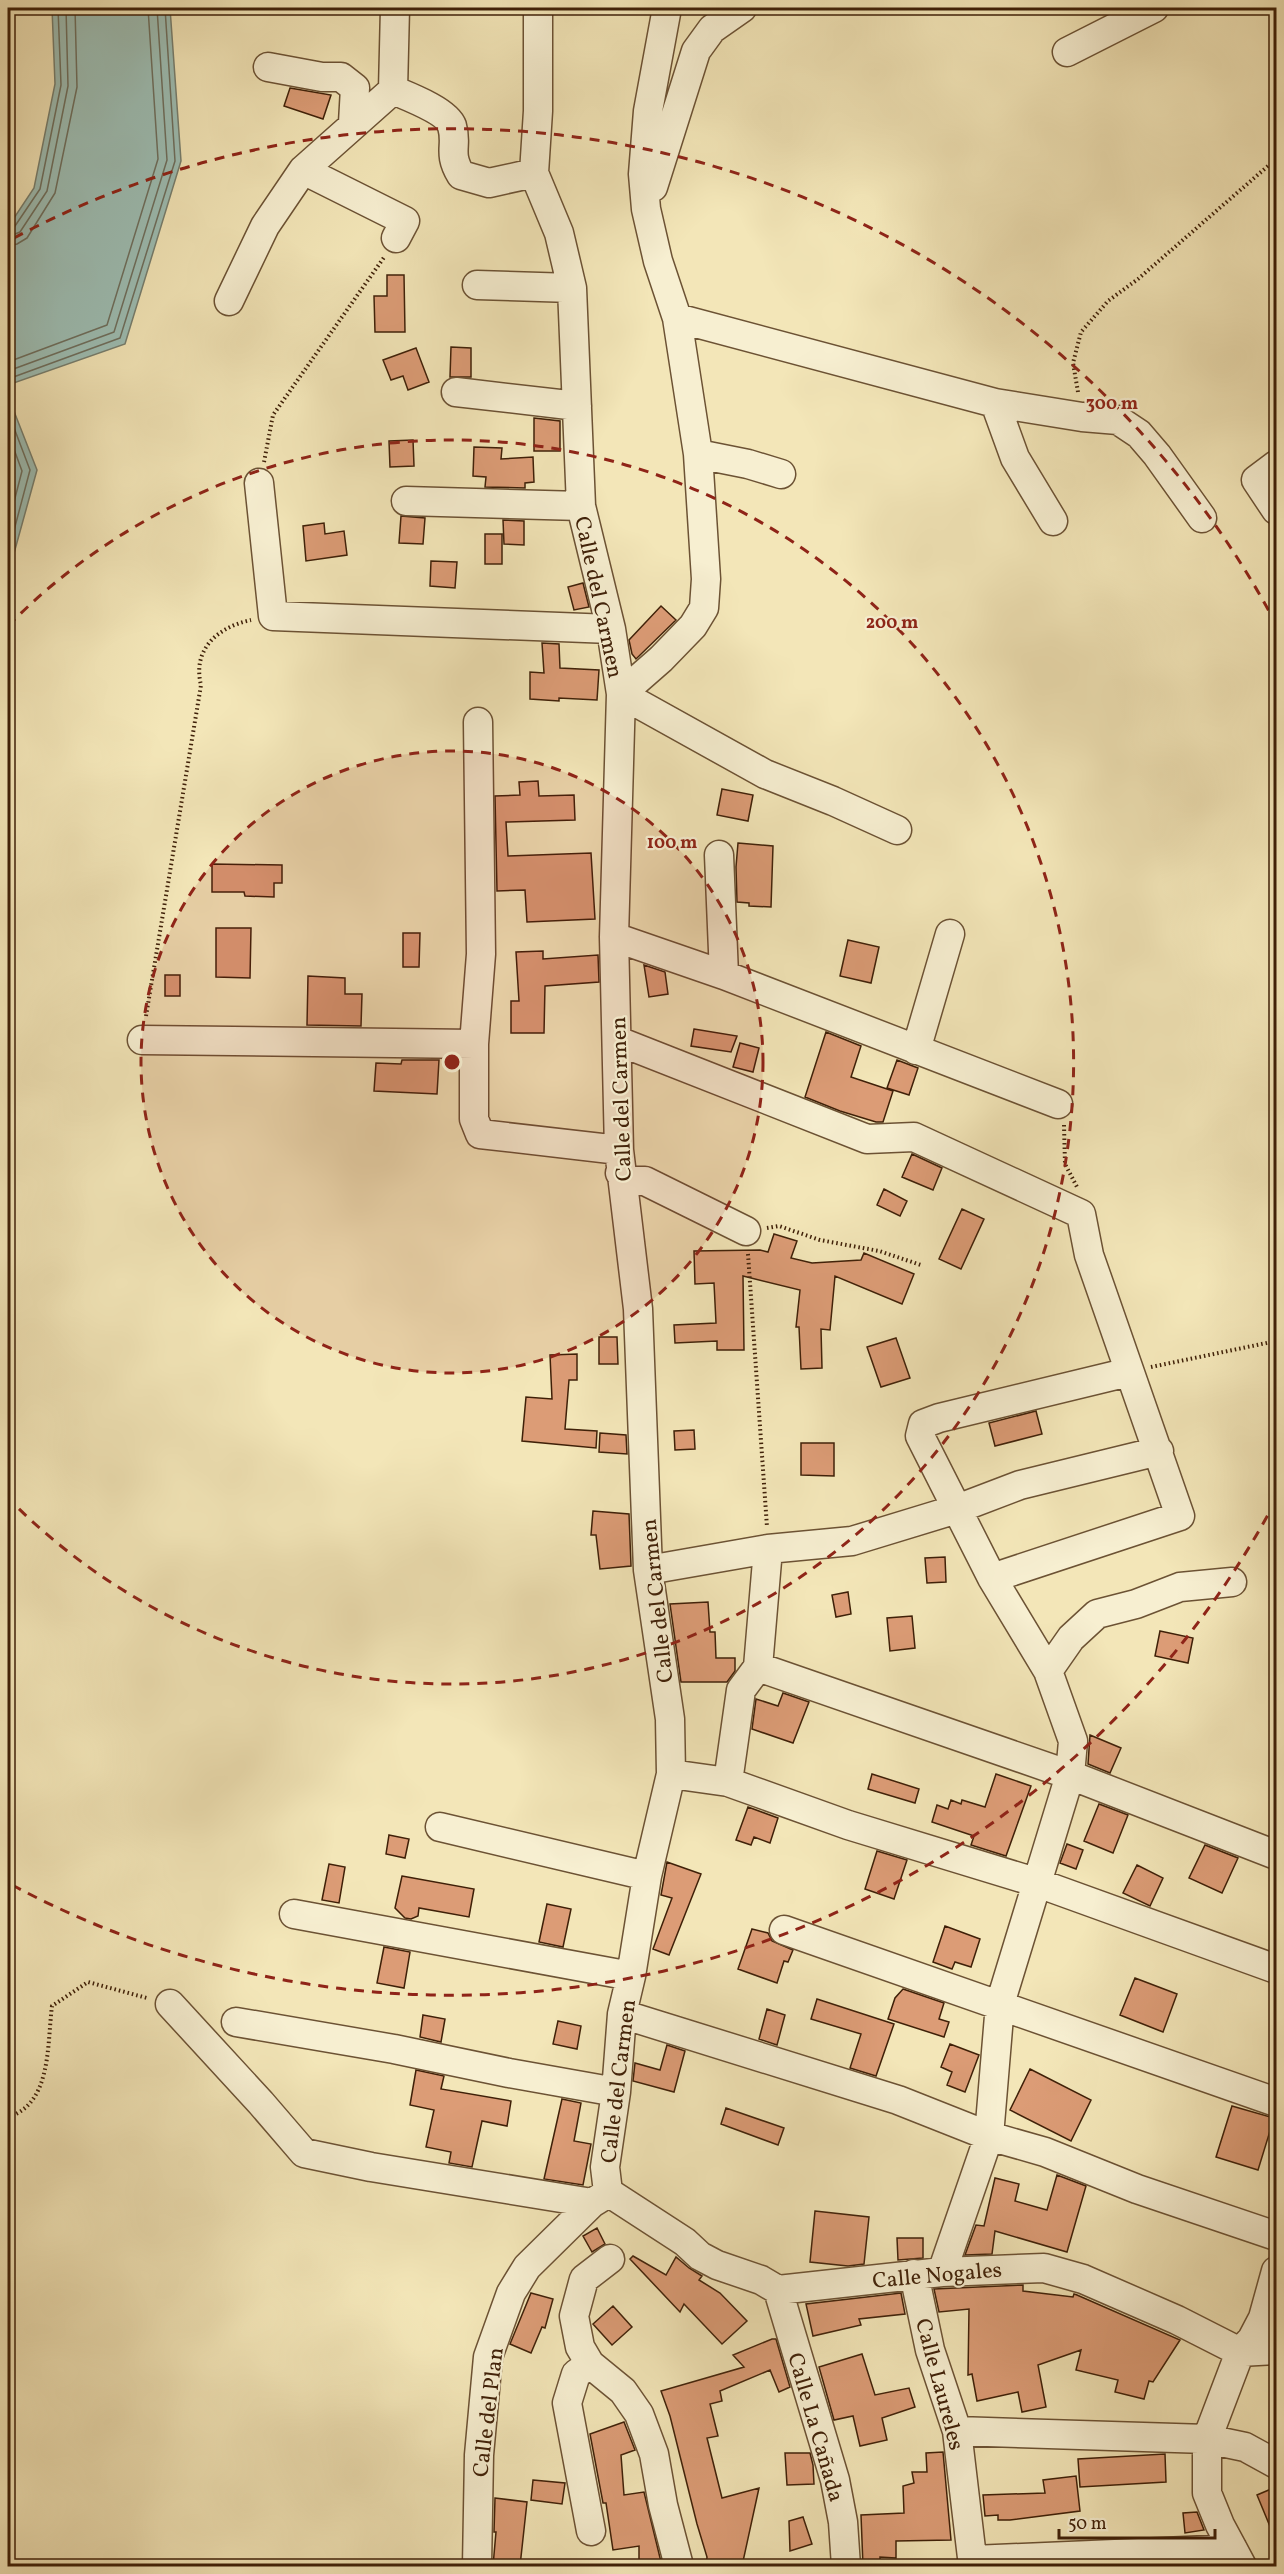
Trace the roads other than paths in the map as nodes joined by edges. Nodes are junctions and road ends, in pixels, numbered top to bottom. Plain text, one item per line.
1 (395, 8) edge
2 (538, 8) edge
3 (668, 8) edge
4 (742, 8) edge
5 (1154, 8) edge
6 (1066, 52) dead end
7 (268, 67) dead end
8 (393, 90) junction
9 (353, 123) junction
10 (303, 170) junction
11 (534, 173) junction
12 (646, 209) junction
13 (396, 238) road end
14 (477, 285) dead end
15 (572, 288) junction
16 (229, 302) dead end
17 (677, 318) junction
18 (456, 392) dead end
19 (995, 403) junction
20 (577, 406) junction
21 (698, 454) junction
22 (1266, 472) edge
23 (781, 474) dead end
24 (259, 483) road end
25 (406, 501) dead end
26 (581, 506) junction
27 (1276, 510) edge
28 (1202, 518) dead end
29 (1053, 521) dead end
30 (611, 629) junction
31 (621, 694) junction
32 (478, 722) dead end
33 (897, 830) dead end
34 (719, 855) dead end
35 (950, 934) dead end
36 (614, 937) junction
37 (724, 975) junction
38 (142, 1040) road end
39 (618, 1041) junction
40 (474, 1044) junction
41 (916, 1050) junction
42 (1058, 1104) road end
43 (620, 1161) junction
44 (746, 1231) road end
45 (1129, 1372) junction
46 (1159, 1451) junction
47 (957, 1509) junction
48 (768, 1549) junction
49 (648, 1570) junction
50 (992, 1578) junction
51 (1232, 1582) dead end
52 (758, 1667) junction
53 (1048, 1671) junction
54 (671, 1774) junction
55 (1070, 1776) junction
56 (728, 1782) junction
57 (440, 1827) dead end
58 (1276, 1855) edge
59 (647, 1876) junction
60 (1035, 1882) junction
61 (294, 1914) dead end
62 (784, 1930) dead end
63 (1276, 1970) edge
64 (632, 1976) junction
65 (170, 2004) road end
66 (1000, 2004) junction
67 (622, 2014) junction
68 (236, 2022) dead end
69 (616, 2092) junction
70 (1276, 2102) edge
71 (989, 2136) junction
72 (600, 2197) junction
73 (1276, 2236) edge
74 (610, 2259) dead end
75 (1276, 2271) edge
76 (942, 2272) junction
77 (914, 2274) junction
78 (778, 2290) junction
79 (1276, 2350) edge
80 (1240, 2352) junction
81 (590, 2364) junction
82 (957, 2431) junction
83 (1207, 2439) junction
84 (1276, 2463) edge
85 (591, 2531) dead end
86 (1238, 2558) edge
87 (973, 2563) edge
88 (477, 2566) edge
89 (679, 2566) edge
90 (846, 2566) edge

1 - 8 street
2 - 11 street, Calle del Carmen
3 - 12 street
4 - 12 street
5 - 6 street
7 - 9 street
8 - 9 street
8 - 11 street
9 - 10 street
10 - 13 street
10 - 16 street
11 - 15 street, Calle del Carmen
12 - 17 street
14 - 15 street
15 - 20 street, Calle del Carmen
17 - 19 street
17 - 21 street
18 - 20 street
19 - 28 street
19 - 29 street
20 - 26 street, Calle del Carmen
21 - 23 street
21 - 31 street
22 - 27 street
24 - 30 street
25 - 26 street
26 - 30 street, Calle del Carmen
30 - 31 street, Calle del Carmen
31 - 33 street
31 - 36 street, Calle del Carmen
32 - 40 street
34 - 37 street
35 - 41 street
36 - 37 street
36 - 39 street, Calle del Carmen
37 - 41 street
38 - 40 street
39 - 43 street, Calle del Carmen
39 - 45 street
40 - 43 street
41 - 42 street
43 - 44 street
43 - 49 street, Calle del Carmen
45 - 46 street
45 - 47 street
46 - 47 street
46 - 50 street
47 - 48 street
47 - 50 street
48 - 49 street
48 - 52 street
49 - 54 street, Calle del Carmen
50 - 53 street
51 - 53 street
52 - 55 street
52 - 56 street
53 - 55 street
54 - 56 street
54 - 59 street, Calle del Carmen
55 - 58 street
55 - 60 street
56 - 60 street
57 - 59 street
59 - 64 street, Calle del Carmen
60 - 63 street
60 - 66 street
61 - 64 street
62 - 66 street
64 - 67 street, Calle del Carmen
65 - 72 street
66 - 70 street
66 - 71 street
67 - 69 street, Calle del Carmen
67 - 71 street
68 - 69 street
69 - 72 street, Calle del Carmen
71 - 73 street
71 - 76 street
72 - 78 street
72 - 88 street, Calle del Plan
74 - 81 street
75 - 80 street
76 - 77 street, Calle Nogales
76 - 80 street, Calle Nogales
77 - 78 street, Calle Nogales
77 - 82 street, Calle Laureles
78 - 90 street, Calle La Cañada
79 - 80 street
80 - 83 street
81 - 85 street
81 - 89 street
82 - 83 street
82 - 87 street, Calle Laureles
83 - 84 street
83 - 86 street
86 - 87 street

